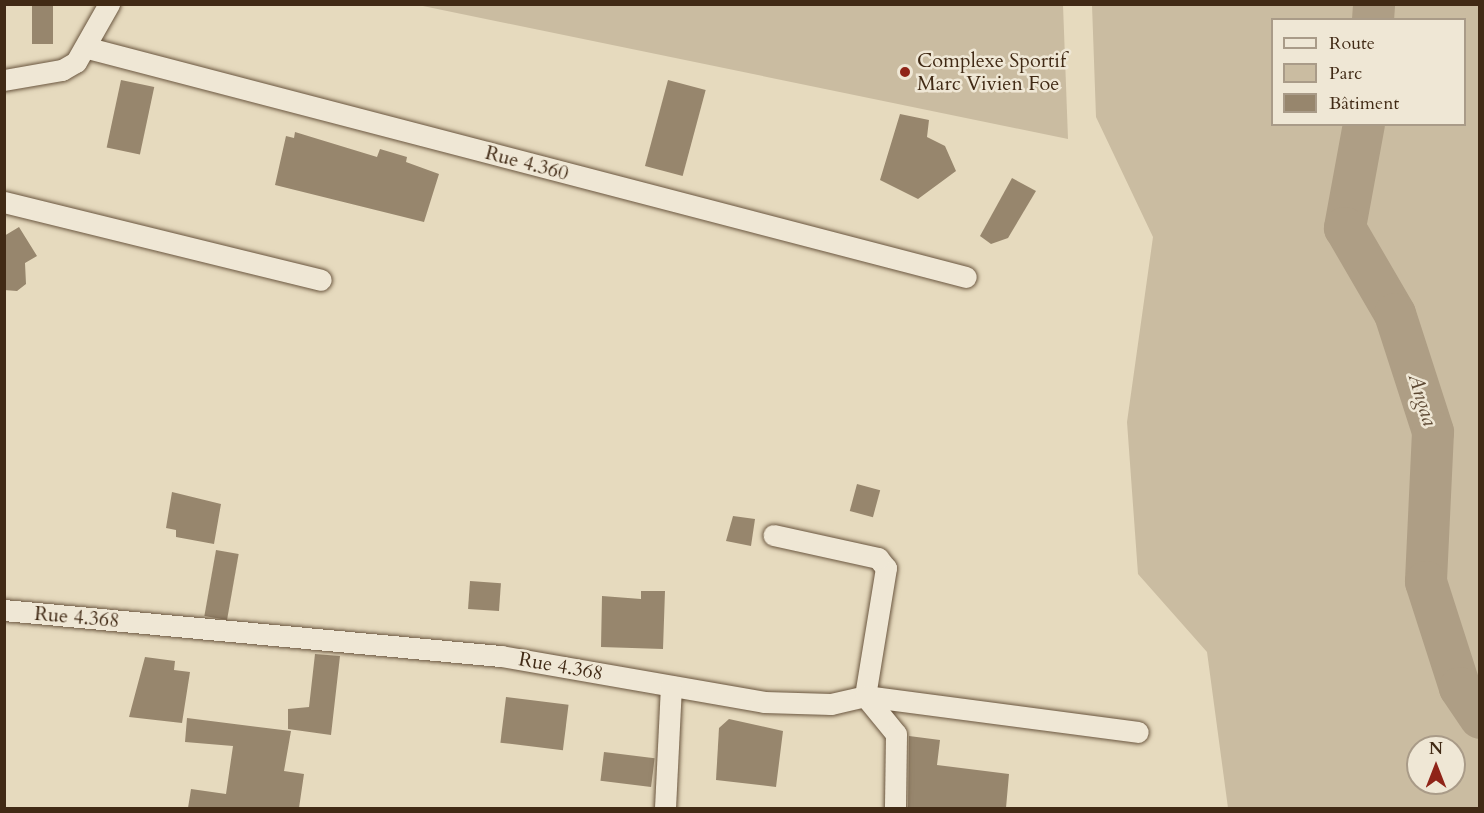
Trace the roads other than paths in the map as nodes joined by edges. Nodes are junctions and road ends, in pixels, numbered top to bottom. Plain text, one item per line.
1 (109, 4) edge
2 (88, 48) junction
3 (4, 80) edge
4 (4, 202) edge
5 (966, 277) dead end
6 (321, 280) dead end
7 (773, 535) dead end
8 (4, 610) edge
9 (671, 686) junction
10 (865, 696) junction
11 (1138, 732) dead end
12 (665, 808) edge
13 (895, 808) edge

1 - 2 street
2 - 3 street
2 - 5 street, Rue 4.360
4 - 6 street
7 - 10 street
8 - 9 street, Rue 4.368
9 - 10 street, Rue 4.368
9 - 12 street
10 - 11 street
10 - 13 street

